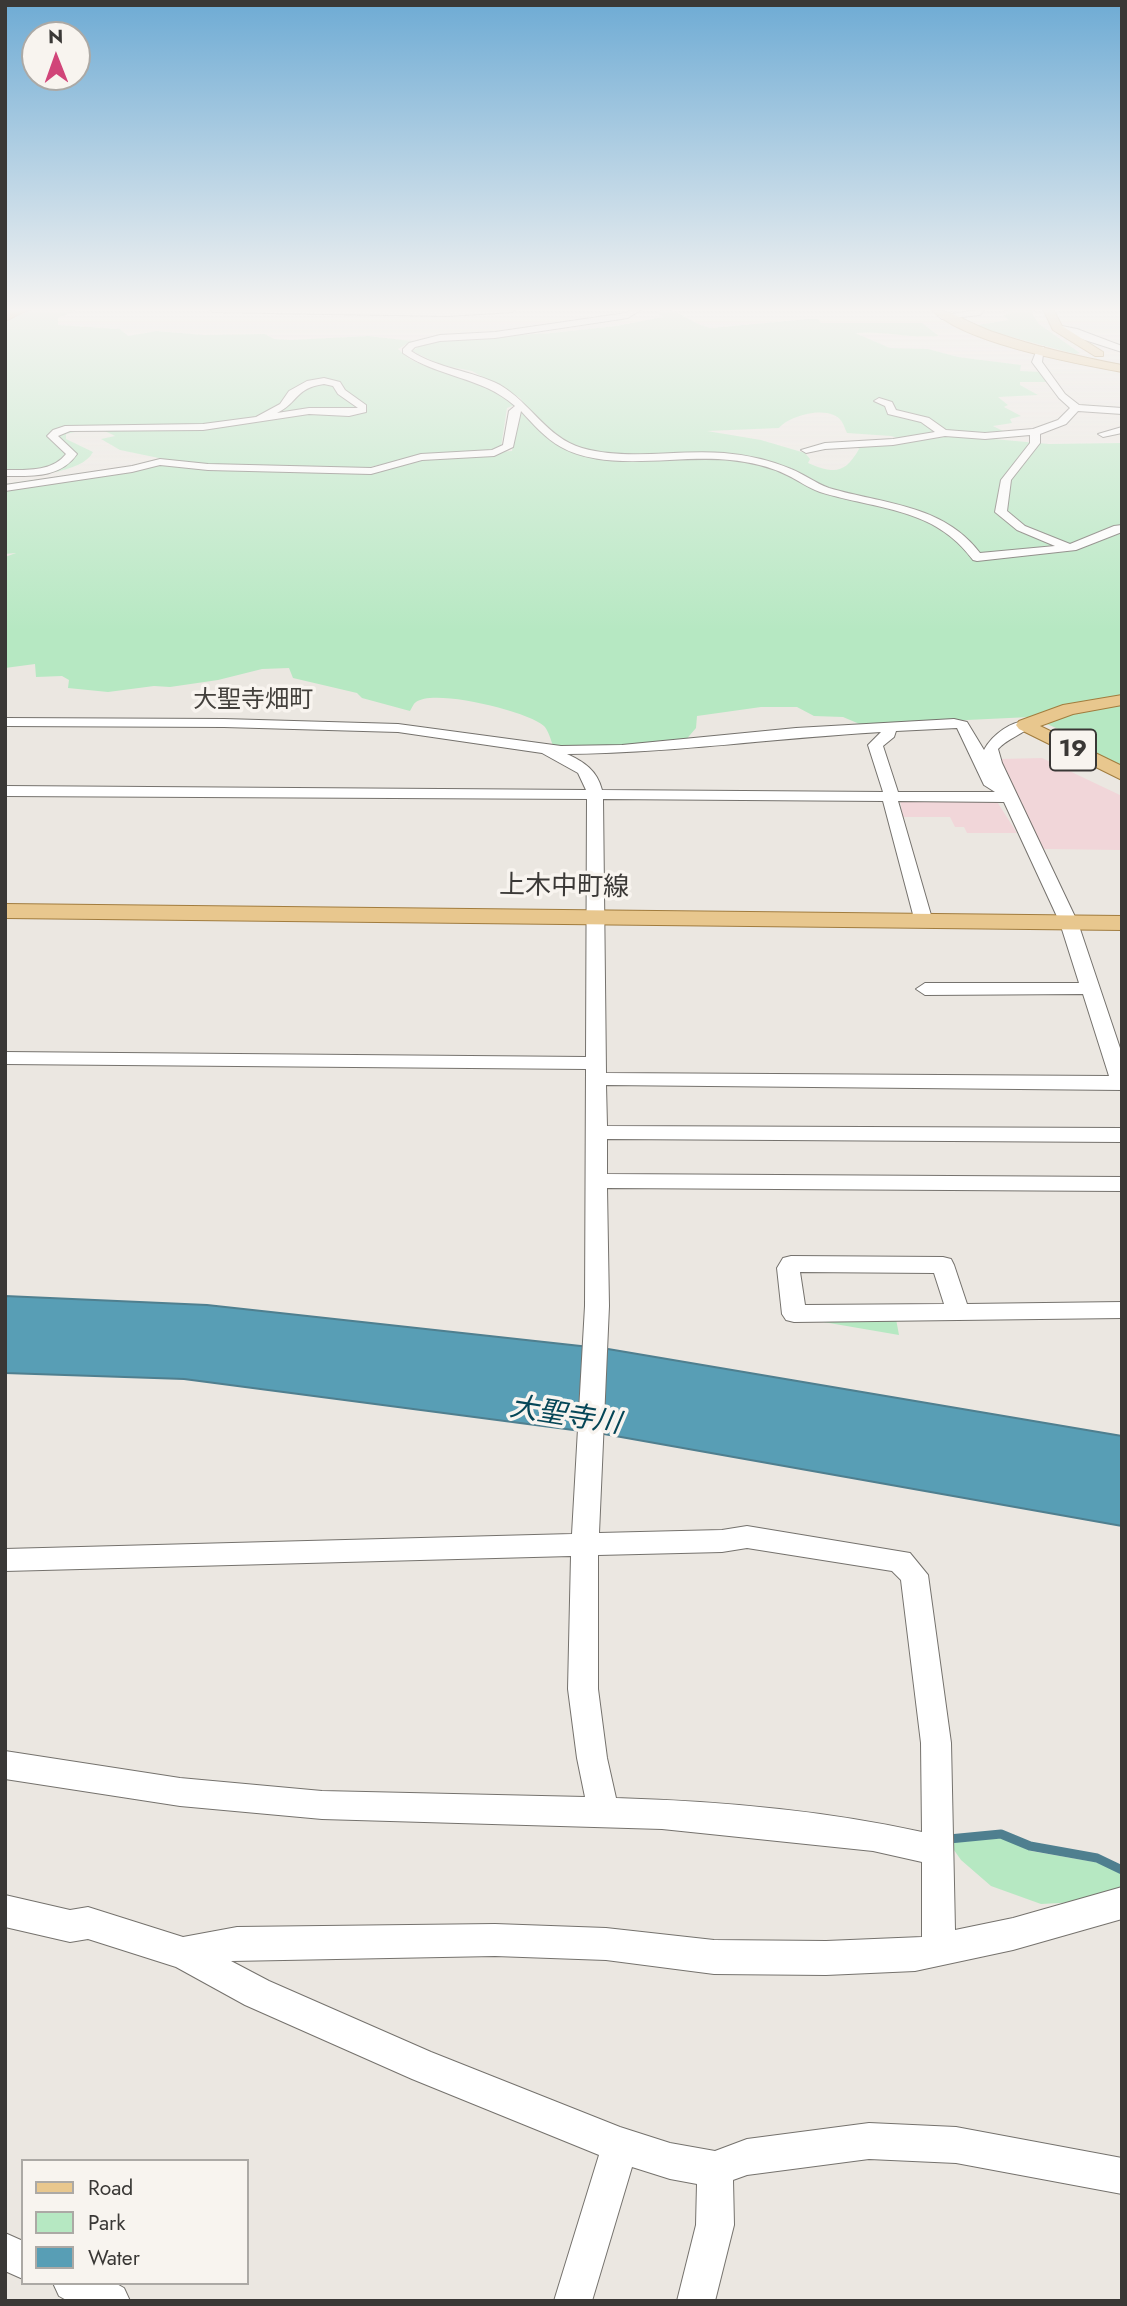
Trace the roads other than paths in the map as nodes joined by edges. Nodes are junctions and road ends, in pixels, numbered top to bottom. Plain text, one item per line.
1 (262, 417) edge
2 (277, 417) edge
3 (513, 417) edge
4 (534, 417) edge
5 (912, 417) edge
6 (1067, 417) edge
7 (260, 420) junction
8 (1122, 430) edge
9 (1035, 432) junction
10 (946, 433) junction
11 (1103, 433) dead end
12 (806, 450) dead end
13 (5, 473) edge
14 (5, 488) edge
15 (1122, 528) edge
16 (1068, 547) junction
17 (1122, 700) edge
18 (5, 722) edge
19 (1025, 725) junction
20 (888, 727) junction
21 (545, 748) junction
22 (1122, 774) edge
23 (5, 790) edge
24 (595, 794) junction
25 (1009, 794) junction
26 (891, 796) junction
27 (5, 911) edge
28 (596, 916) junction
29 (924, 922) junction
30 (1069, 923) junction
31 (1122, 923) edge
32 (1091, 988) junction
33 (925, 989) dead end
34 (5, 1058) edge
35 (596, 1071) junction
36 (1122, 1082) edge
37 (597, 1132) junction
38 (1122, 1135) edge
39 (597, 1181) junction
40 (1122, 1184) edge
41 (1122, 1310) edge
42 (958, 1312) junction
43 (585, 1545) junction
44 (5, 1560) edge
45 (5, 1765) edge
46 (604, 1812) junction
47 (936, 1850) junction
48 (1122, 1903) edge
49 (5, 1911) edge
50 (939, 1950) junction
51 (183, 1953) junction
52 (620, 2145) junction
53 (715, 2169) junction
54 (1122, 2176) edge
55 (5, 2252) edge
56 (21, 2259) edge
57 (76, 2285) edge
58 (111, 2301) edge
59 (573, 2301) edge
60 (696, 2301) edge

1 - 7 street
2 - 7 street
3 - 14 street
4 - 16 street
5 - 10 street
6 - 9 street
7 - 13 street
8 - 11 street
9 - 10 street
9 - 16 street
10 - 12 street
15 - 16 street
17 - 19 main road, 19
18 - 21 street
19 - 22 main road, 19
19 - 25 street
20 - 21 street
20 - 25 street
20 - 26 street
21 - 24 street
23 - 24 street
24 - 26 street
24 - 28 street
25 - 26 street
25 - 30 street
26 - 29 street
27 - 28 main road, 上木中町線
28 - 29 main road, 上木中町線
28 - 35 street
29 - 30 main road, 上木中町線
30 - 31 main road, 上木中町線
30 - 32 street
32 - 33 street
32 - 36 street
34 - 35 street
35 - 36 street
35 - 37 street
37 - 38 street
37 - 39 street
39 - 40 street
39 - 43 street
41 - 42 street
42 - 42 street
43 - 44 street
43 - 46 street
43 - 47 street
45 - 46 street
46 - 47 street
47 - 50 street
48 - 50 street
49 - 51 street
50 - 51 street
51 - 52 street
52 - 53 street
52 - 59 street
53 - 54 street
53 - 60 street
55 - 56 street
57 - 58 street

